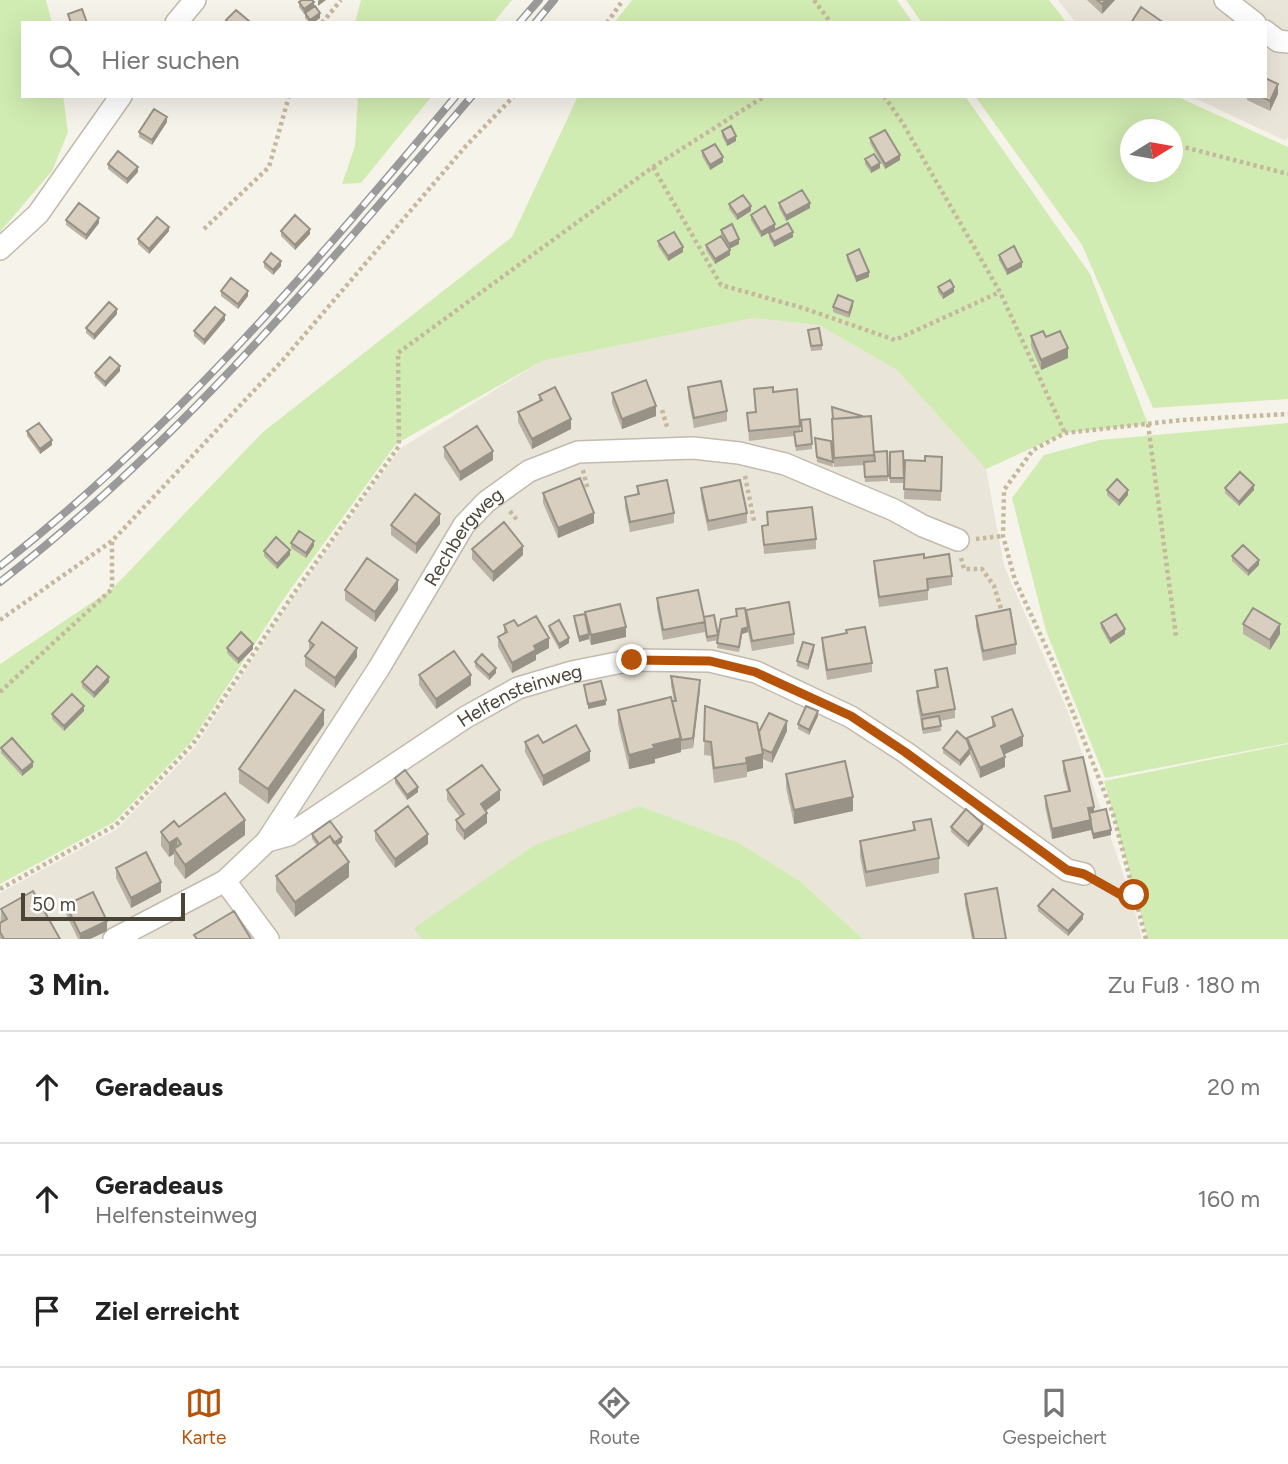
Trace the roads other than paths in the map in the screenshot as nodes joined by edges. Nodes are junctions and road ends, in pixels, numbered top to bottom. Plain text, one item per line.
1 (195, 0) edge
2 (1225, 0) edge
3 (178, 21) edge
4 (1252, 21) edge
5 (1267, 31) edge
6 (1288, 42) edge
7 (120, 98) edge
8 (0, 249) edge
9 (958, 540) road end
10 (267, 841) junction
11 (1084, 874) road end
12 (225, 881) junction
13 (114, 939) edge
14 (268, 939) edge

1 - 3 street
2 - 4 street
5 - 6 street
7 - 8 street
9 - 10 street, Rechbergweg
10 - 11 street, Helfensteinweg
10 - 12 street, Rechbergweg
12 - 13 street, Rechbergweg
12 - 14 street

